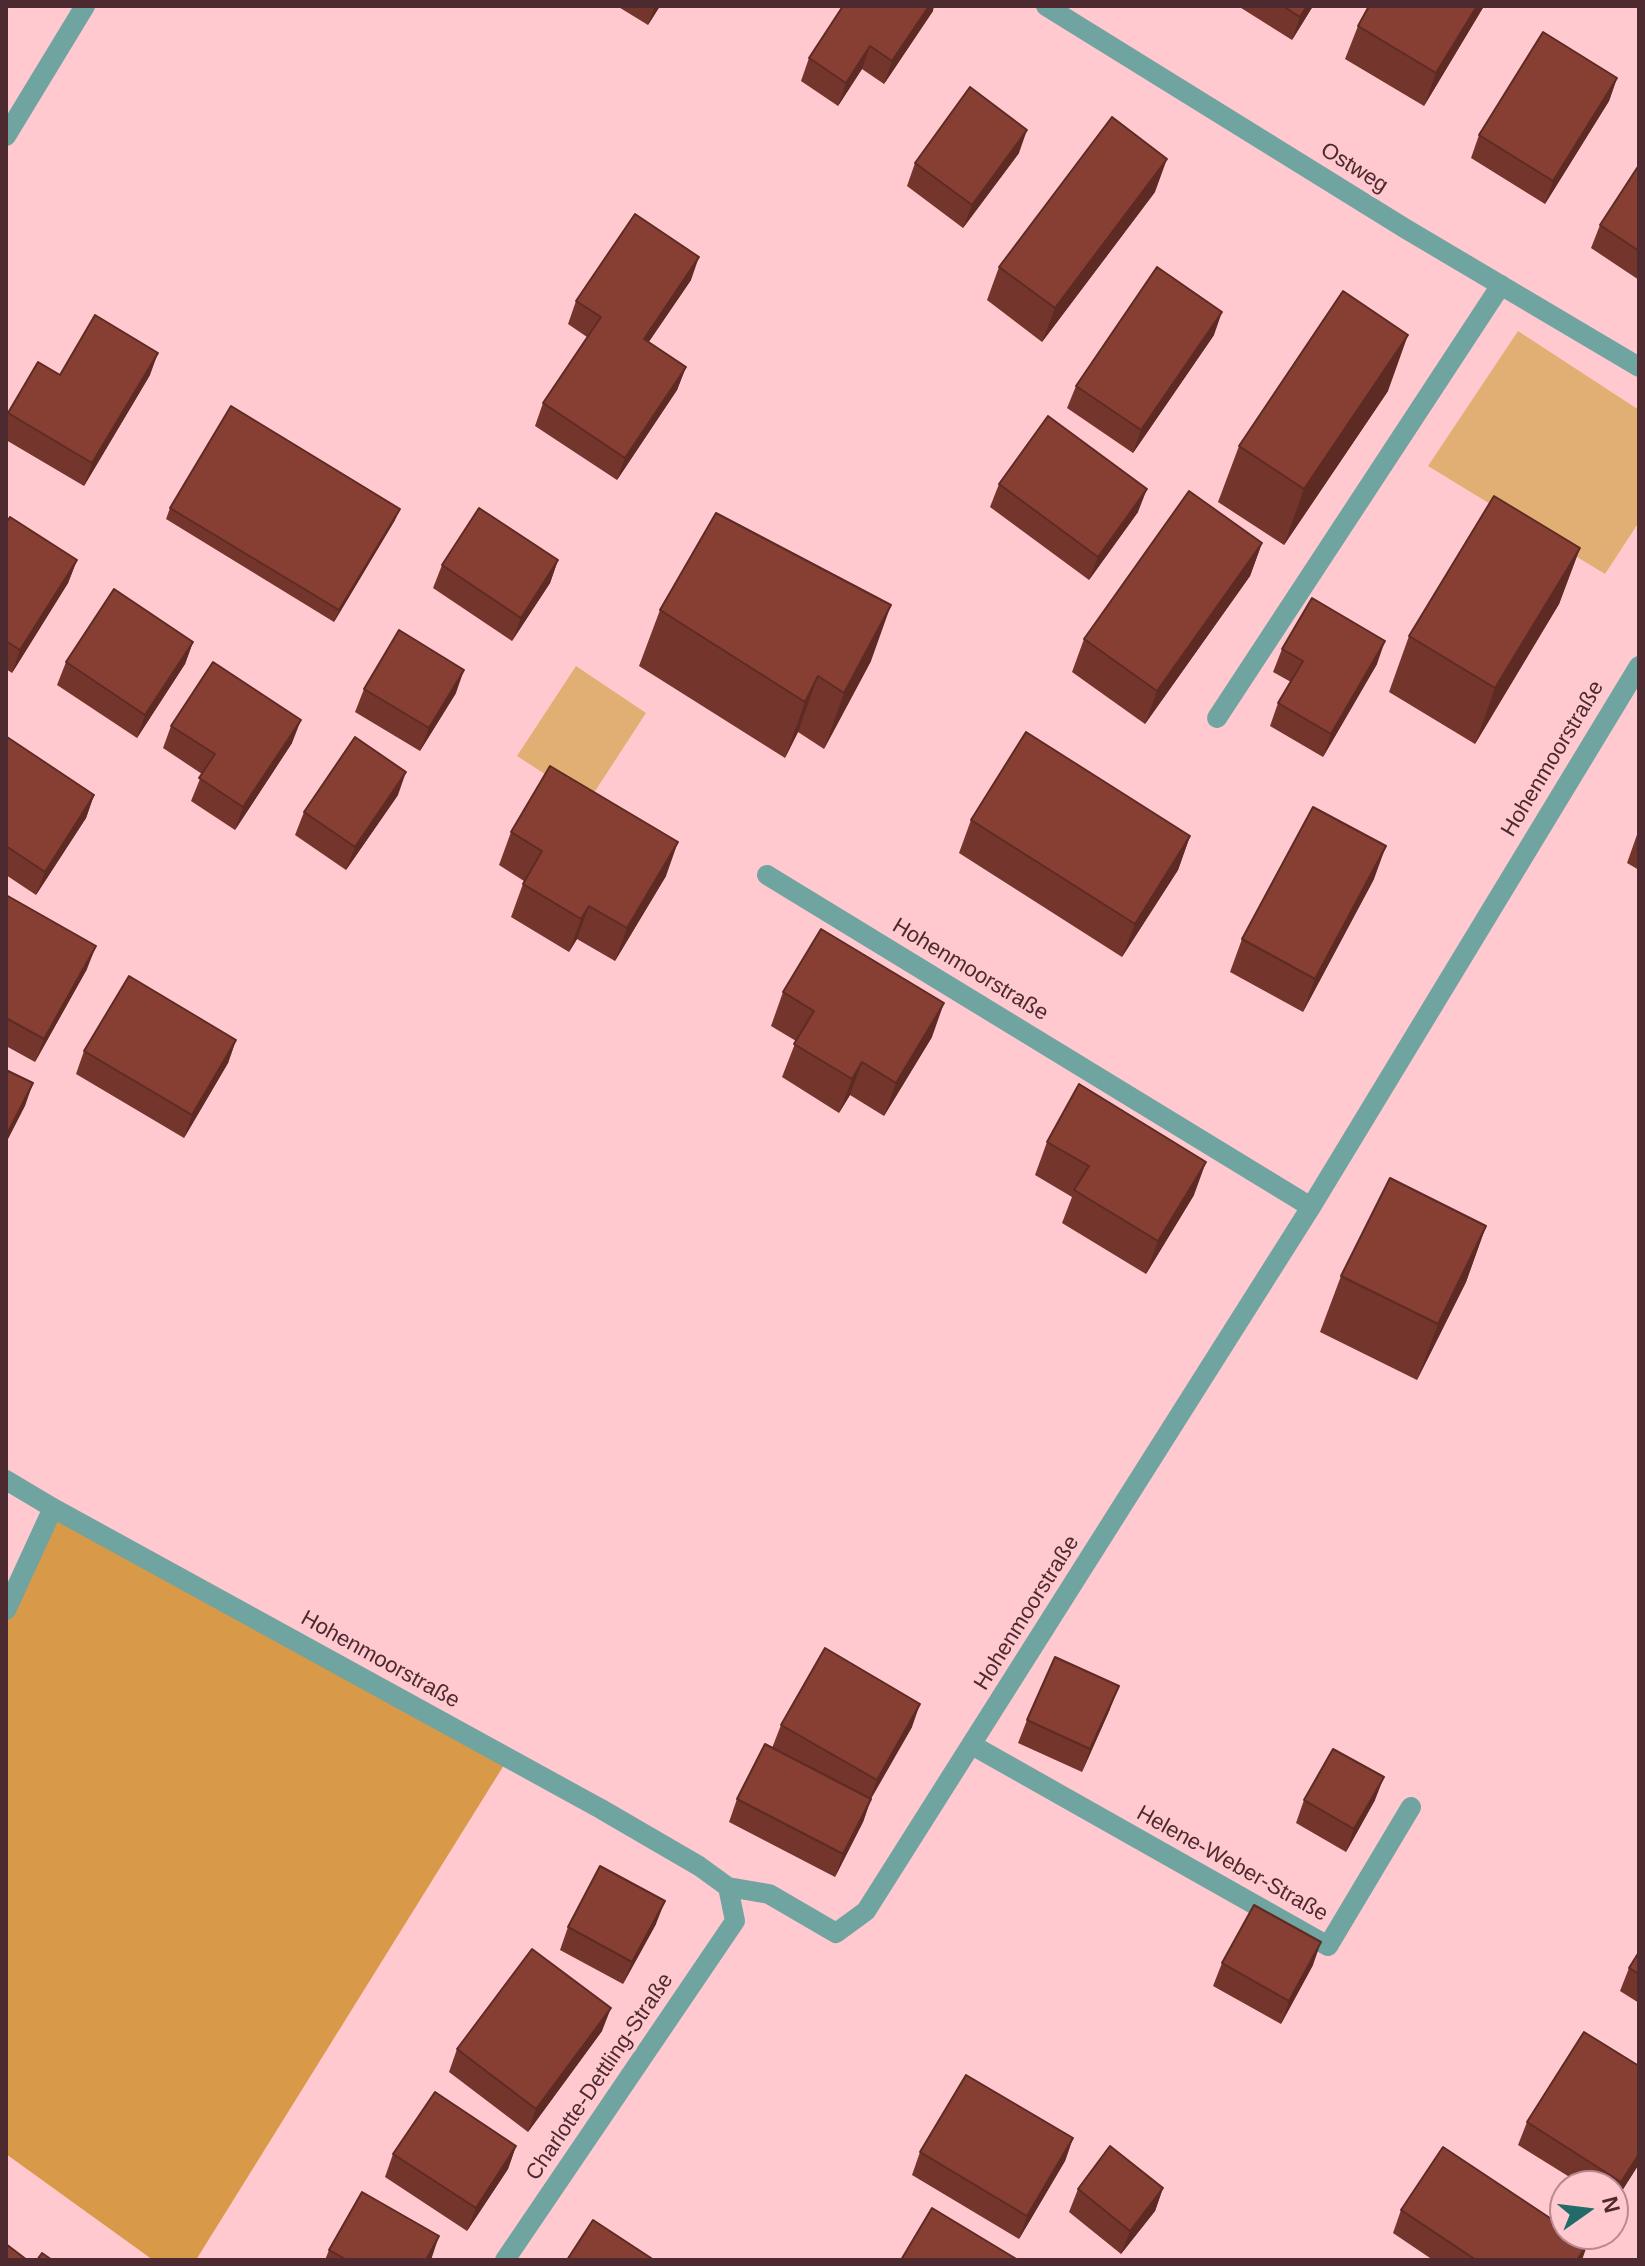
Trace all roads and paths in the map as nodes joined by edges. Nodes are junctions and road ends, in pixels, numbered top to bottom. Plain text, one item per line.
1 (85, 6) edge
2 (1046, 6) edge
3 (6, 136) edge
4 (1501, 285) junction
5 (1639, 367) edge
6 (1639, 666) edge
7 (1217, 718) dead end
8 (767, 875) dead end
9 (1311, 1207) junction
10 (6, 1480) edge
11 (53, 1508) junction
12 (6, 1610) edge
13 (972, 1745) junction
14 (1411, 1807) dead end
15 (728, 1887) junction
16 (505, 2260) edge

1 - 3 street
2 - 4 street, Ostweg
4 - 5 street, Ostweg
4 - 7 street
6 - 9 street, Hohenmoorstraße
8 - 9 street, Hohenmoorstraße
9 - 13 street, Hohenmoorstraße
10 - 11 street, Hohenmoorstraße
11 - 12 street
11 - 15 street, Hohenmoorstraße
13 - 14 street, Helene-Weber-Straße
13 - 15 street, Hohenmoorstraße
15 - 16 street, Charlotte-Dettling-Straße

